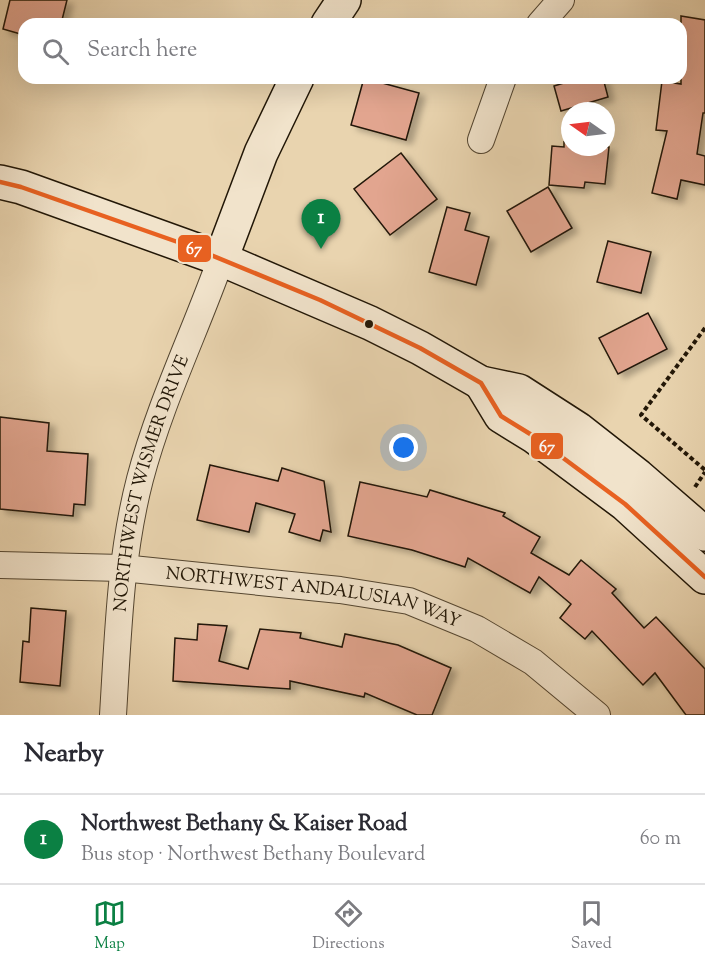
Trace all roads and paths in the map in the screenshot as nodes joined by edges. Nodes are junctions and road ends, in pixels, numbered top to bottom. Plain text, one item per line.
1 (344, 0) edge
2 (561, 0) edge
3 (332, 18) edge
4 (545, 18) edge
5 (294, 84) edge
6 (501, 84) edge
7 (481, 140) dead end
8 (0, 182) edge
9 (221, 259) junction
10 (705, 328) edge
11 (481, 383) junction
12 (705, 470) edge
13 (705, 534) edge
14 (0, 565) edge
15 (122, 568) junction
16 (705, 577) edge
17 (113, 715) edge
18 (597, 715) edge

1 - 3 main road
2 - 4 street
5 - 9 main road
6 - 7 street
8 - 9 main road
9 - 11 main road
9 - 15 street, NORTHWEST WISMER DRIVE
10 - 12 path
11 - 13 main road
11 - 16 main road
14 - 15 street, NORTHWEST ANDALUSIAN WAY
15 - 17 street, NORTHWEST WISMER DRIVE
15 - 18 street, NORTHWEST ANDALUSIAN WAY

